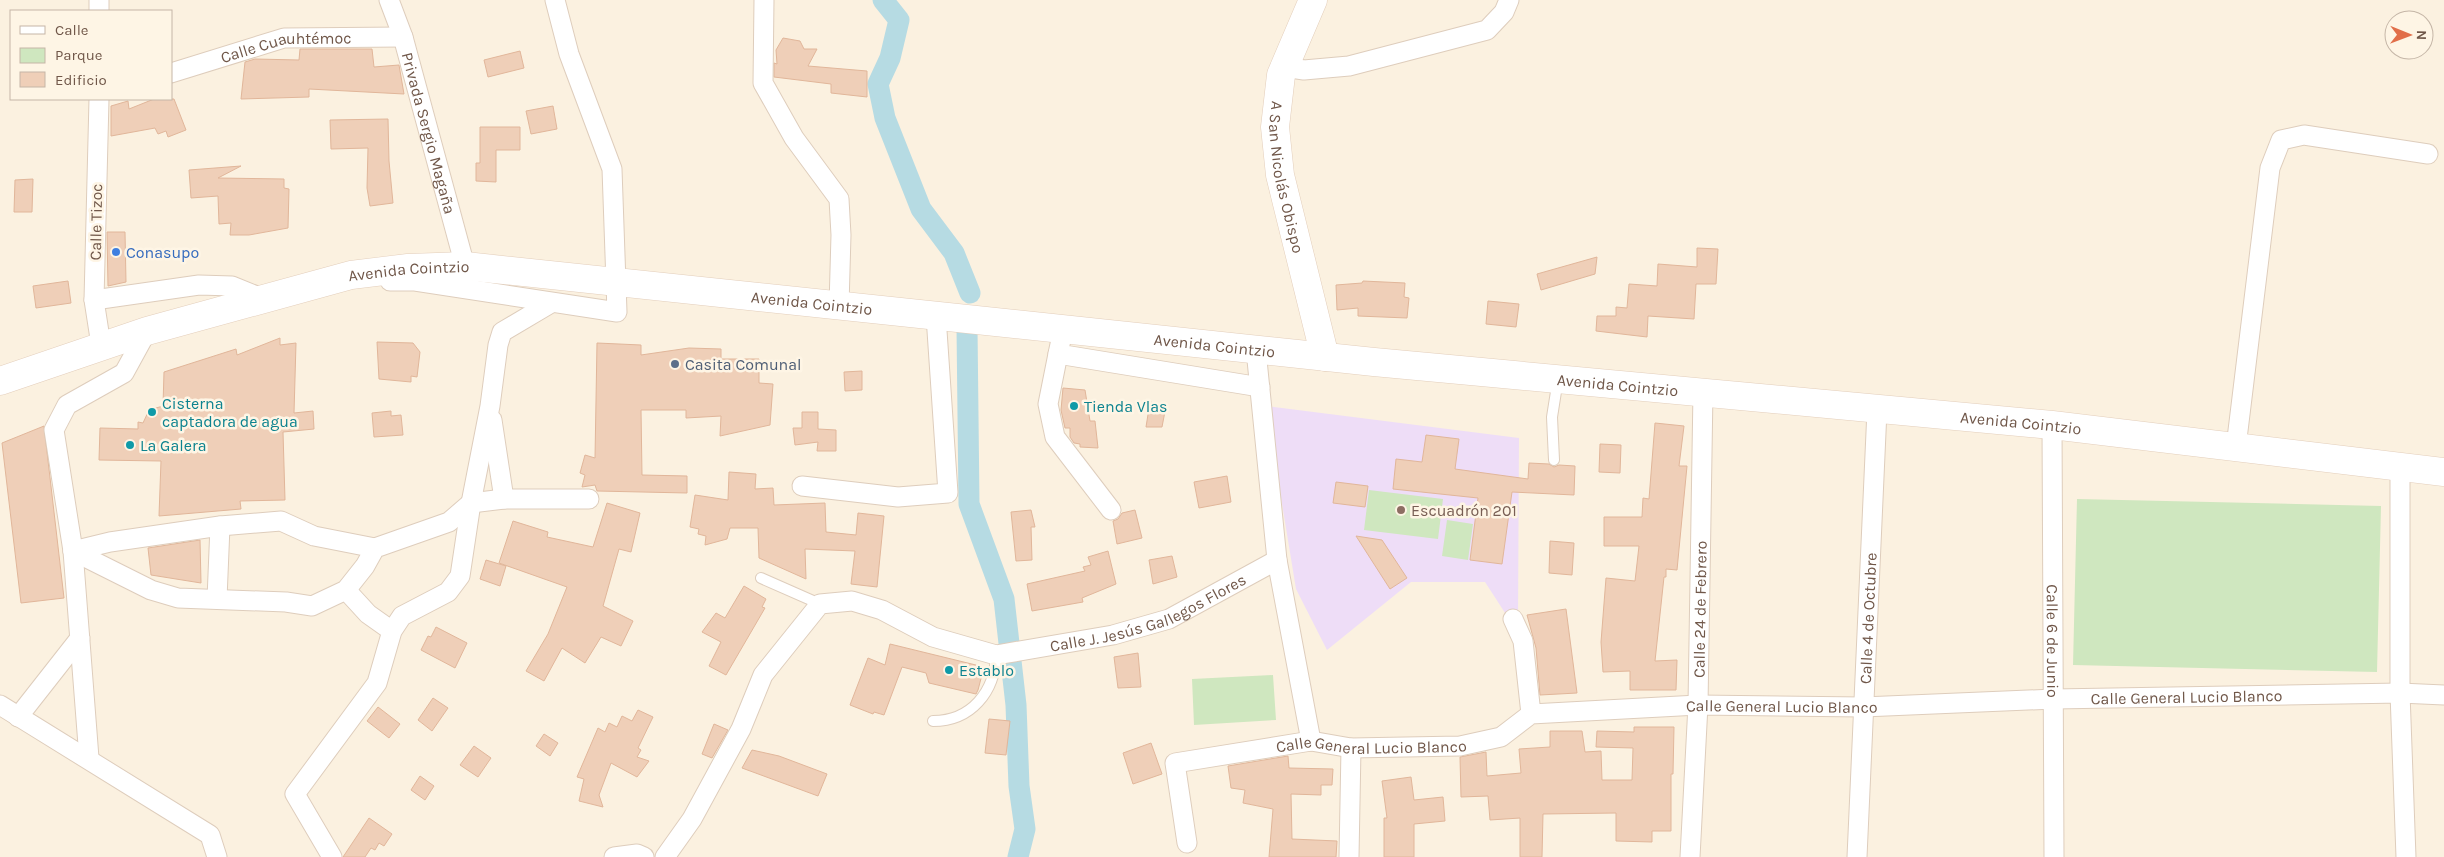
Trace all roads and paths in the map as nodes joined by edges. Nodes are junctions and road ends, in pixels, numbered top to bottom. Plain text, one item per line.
1 (389, 0) edge
2 (555, 0) edge
3 (764, 0) edge
4 (1313, 0) edge
5 (1509, 0) edge
6 (403, 37) junction
7 (1284, 68) junction
8 (172, 72) edge
9 (99, 100) edge
10 (2428, 154) dead end
11 (465, 266) junction
12 (351, 274) junction
13 (617, 282) junction
14 (264, 299) junction
15 (94, 300) junction
16 (551, 303) junction
17 (839, 306) junction
18 (936, 316) junction
19 (147, 331) junction
20 (1061, 342) junction
21 (101, 345) junction
22 (1256, 350) junction
23 (1325, 357) junction
24 (1558, 378) junction
25 (0, 381) edge
26 (1260, 386) junction
27 (1703, 391) junction
28 (490, 406) junction
29 (1877, 410) junction
30 (2052, 425) junction
31 (2236, 447) junction
32 (1554, 460) dead end
33 (2400, 467) junction
34 (2444, 472) edge
35 (802, 486) dead end
36 (504, 499) junction
37 (589, 499) dead end
38 (471, 503) junction
39 (1111, 510) dead end
40 (220, 526) junction
41 (375, 548) junction
42 (73, 551) junction
43 (1277, 560) junction
44 (761, 578) dead end
45 (346, 590) junction
46 (217, 600) junction
47 (820, 604) junction
48 (1513, 619) dead end
49 (392, 631) junction
50 (80, 638) junction
51 (1004, 653) junction
52 (2400, 693) junction
53 (2444, 695) edge
54 (2054, 699) junction
55 (0, 705) edge
56 (1698, 705) junction
57 (1863, 706) junction
58 (1530, 714) junction
59 (18, 717) junction
60 (933, 721) dead end
61 (1311, 741) junction
62 (1351, 748) junction
63 (89, 758) junction
64 (1187, 843) dead end
65 (217, 857) edge
66 (332, 857) edge
67 (614, 857) edge
68 (644, 857) edge
69 (664, 857) edge
70 (1349, 857) edge
71 (1690, 857) edge
72 (1857, 857) edge
73 (2054, 857) edge
74 (2406, 857) edge

1 - 6 street, Privada Sergio Magaña
2 - 13 street
3 - 17 street
4 - 7 main road, A San Nicolás Obispo
5 - 7 street
6 - 8 street, Calle Cuauhtémoc
6 - 11 street, Privada Sergio Magaña
7 - 23 main road, A San Nicolás Obispo
9 - 15 street, Calle Tizoc
10 - 31 street
11 - 12 main road, Avenida Cointzio
11 - 13 main road, Avenida Cointzio
12 - 14 main road, Avenida Cointzio
12 - 16 street
13 - 16 street
13 - 17 main road, Avenida Cointzio
14 - 15 street
14 - 19 main road, Avenida Cointzio
15 - 21 street, Calle Tizoc
16 - 28 street
17 - 18 main road, Avenida Cointzio
18 - 20 main road, Avenida Cointzio
18 - 35 street
19 - 21 main road, Avenida Cointzio
19 - 42 street
20 - 22 main road, Avenida Cointzio
20 - 26 street
20 - 39 street
21 - 25 main road, Avenida Cointzio
22 - 23 main road, Avenida Cointzio
22 - 26 street
23 - 24 main road, Avenida Cointzio
24 - 27 main road, Avenida Cointzio
24 - 32 lane
26 - 43 street
27 - 29 main road, Avenida Cointzio
27 - 56 street, Calle 24 de Febrero
28 - 36 street
28 - 38 street
29 - 30 main road, Avenida Cointzio
29 - 57 street, Calle 4 de Octubre
30 - 31 main road, Avenida Cointzio
30 - 54 street, Calle 6 de Junio
31 - 33 main road, Avenida Cointzio
33 - 34 main road, Avenida Cointzio
33 - 52 street
36 - 37 street
36 - 38 street
38 - 41 street
38 - 49 street
40 - 41 street
40 - 42 street
40 - 46 street
41 - 45 street
42 - 46 street
42 - 50 street
43 - 51 street, Calle J. Jesús Gallegos Flores
43 - 61 street
44 - 47 lane
45 - 46 street
45 - 49 street
47 - 51 street
47 - 69 street
48 - 58 street
49 - 66 street
50 - 59 street
50 - 63 street
51 - 60 lane
52 - 53 street, Calle General Lucio Blanco
52 - 54 street, Calle General Lucio Blanco
52 - 74 street
54 - 57 street, Calle General Lucio Blanco
54 - 73 street, Calle 6 de Junio
55 - 59 street
56 - 57 street, Calle General Lucio Blanco
56 - 58 street, Calle General Lucio Blanco
56 - 71 street, Calle 24 de Febrero
57 - 72 street, Calle 4 de Octubre
58 - 62 street, Calle General Lucio Blanco
59 - 63 street
61 - 62 street, Calle General Lucio Blanco
61 - 64 street, Calle General Lucio Blanco
62 - 70 street
63 - 65 street
67 - 68 street

